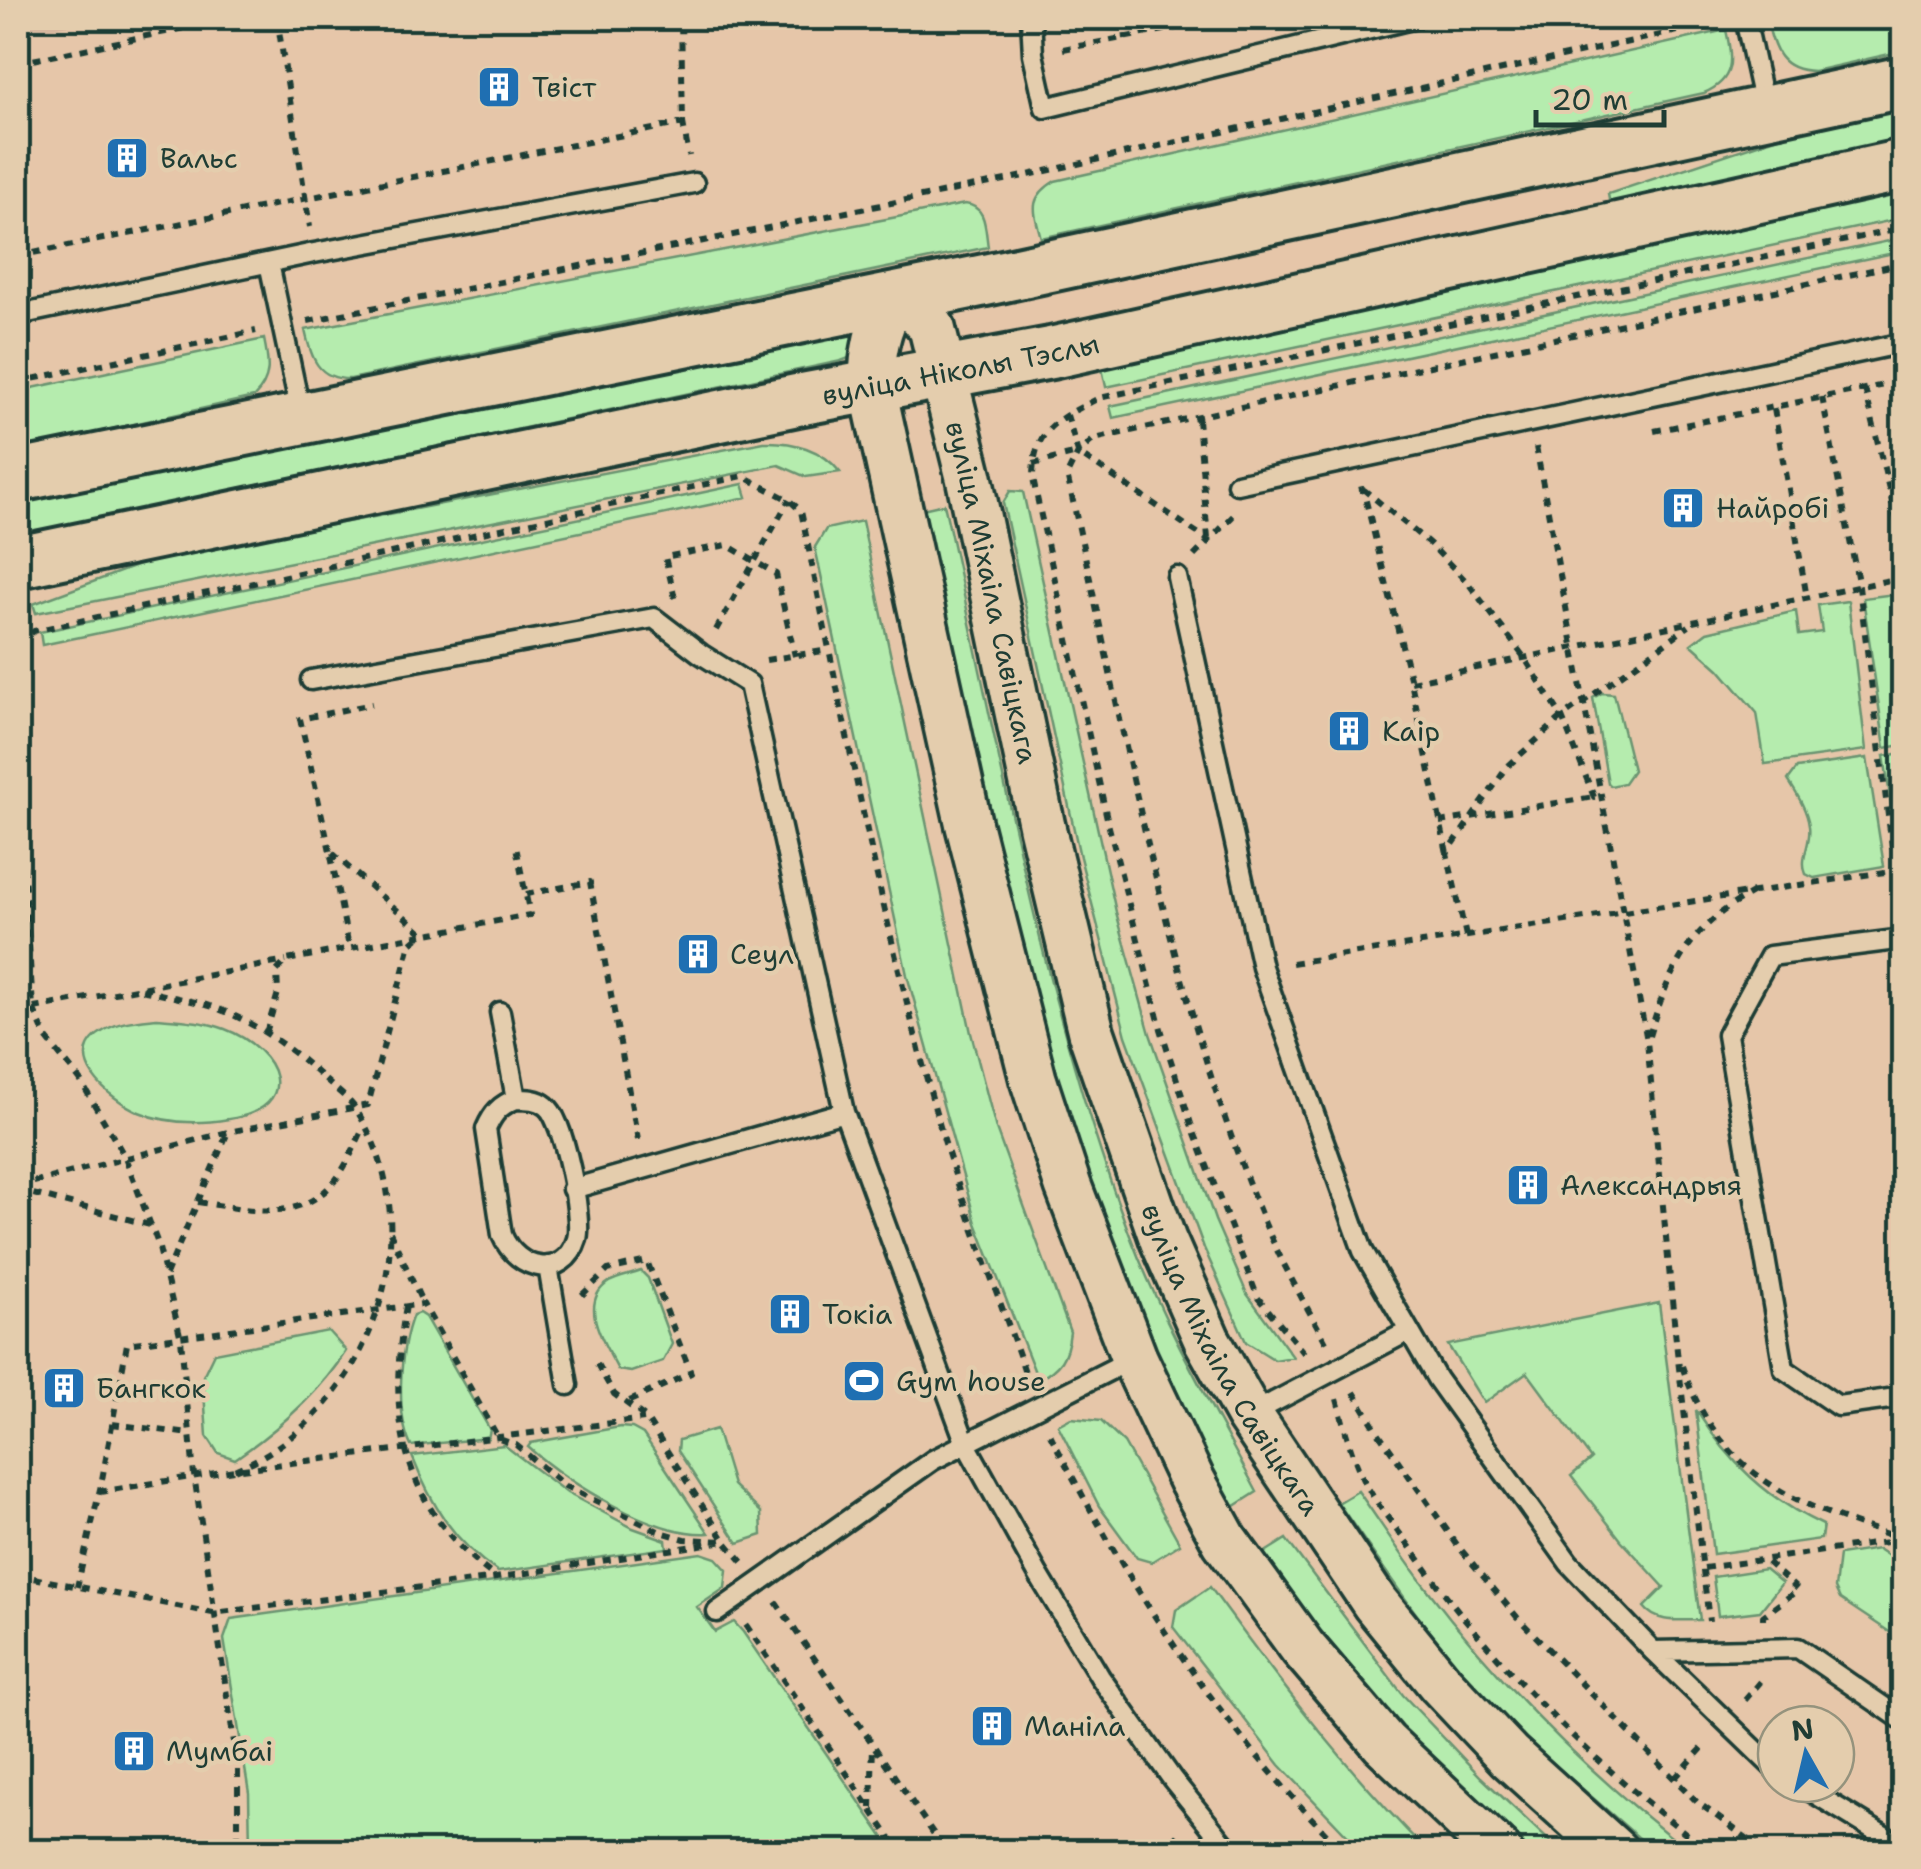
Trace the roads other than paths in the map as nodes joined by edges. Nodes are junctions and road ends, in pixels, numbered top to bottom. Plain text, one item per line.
1 (1031, 18) edge
2 (1416, 18) edge
3 (1745, 18) edge
4 (1904, 82) edge
5 (1766, 114) junction
6 (1904, 165) edge
7 (694, 183) dead end
8 (269, 263) junction
9 (893, 299) junction
10 (18, 316) edge
11 (1904, 343) edge
12 (944, 372) junction
13 (872, 385) junction
14 (302, 416) junction
15 (18, 476) edge
16 (1237, 484) dead end
17 (18, 562) edge
18 (1177, 576) dead end
19 (312, 680) dead end
20 (1904, 938) edge
21 (500, 1012) dead end
22 (516, 1099) junction
23 (844, 1112) junction
24 (572, 1189) junction
25 (548, 1266) junction
26 (1409, 1330) junction
27 (1134, 1358) junction
28 (568, 1386) dead end
29 (1904, 1396) edge
30 (1249, 1415) junction
31 (966, 1444) junction
32 (717, 1612) dead end
33 (1653, 1652) junction
34 (1904, 1721) edge
35 (1756, 1751) edge
36 (1832, 1804) edge
37 (1904, 1848) edge
38 (1231, 1852) edge
39 (1499, 1852) edge
40 (1615, 1852) edge

1 - 2 lane
3 - 5 lane
4 - 5 main road
5 - 9 main road
6 - 12 main road, вуліца Ніколы Тэслы
7 - 8 lane
8 - 10 lane
8 - 14 lane
9 - 12 street, вуліца Міхаіла Савіцкага
9 - 13 street
9 - 14 main road
11 - 16 lane
12 - 13 main road, вуліца Ніколы Тэслы
12 - 30 street, вуліца Міхаіла Савіцкага
13 - 17 main road, вуліца Ніколы Тэслы
13 - 27 street
14 - 15 main road
18 - 26 lane
19 - 23 lane
20 - 29 lane
21 - 22 lane
22 - 24 lane
22 - 25 lane
23 - 24 lane
23 - 31 lane
24 - 25 lane
25 - 28 lane
26 - 30 lane
26 - 33 lane
27 - 31 lane
27 - 39 street
30 - 40 street, вуліца Міхаіла Савіцкага
31 - 32 lane
31 - 38 lane
33 - 34 lane
33 - 35 lane
36 - 37 lane

